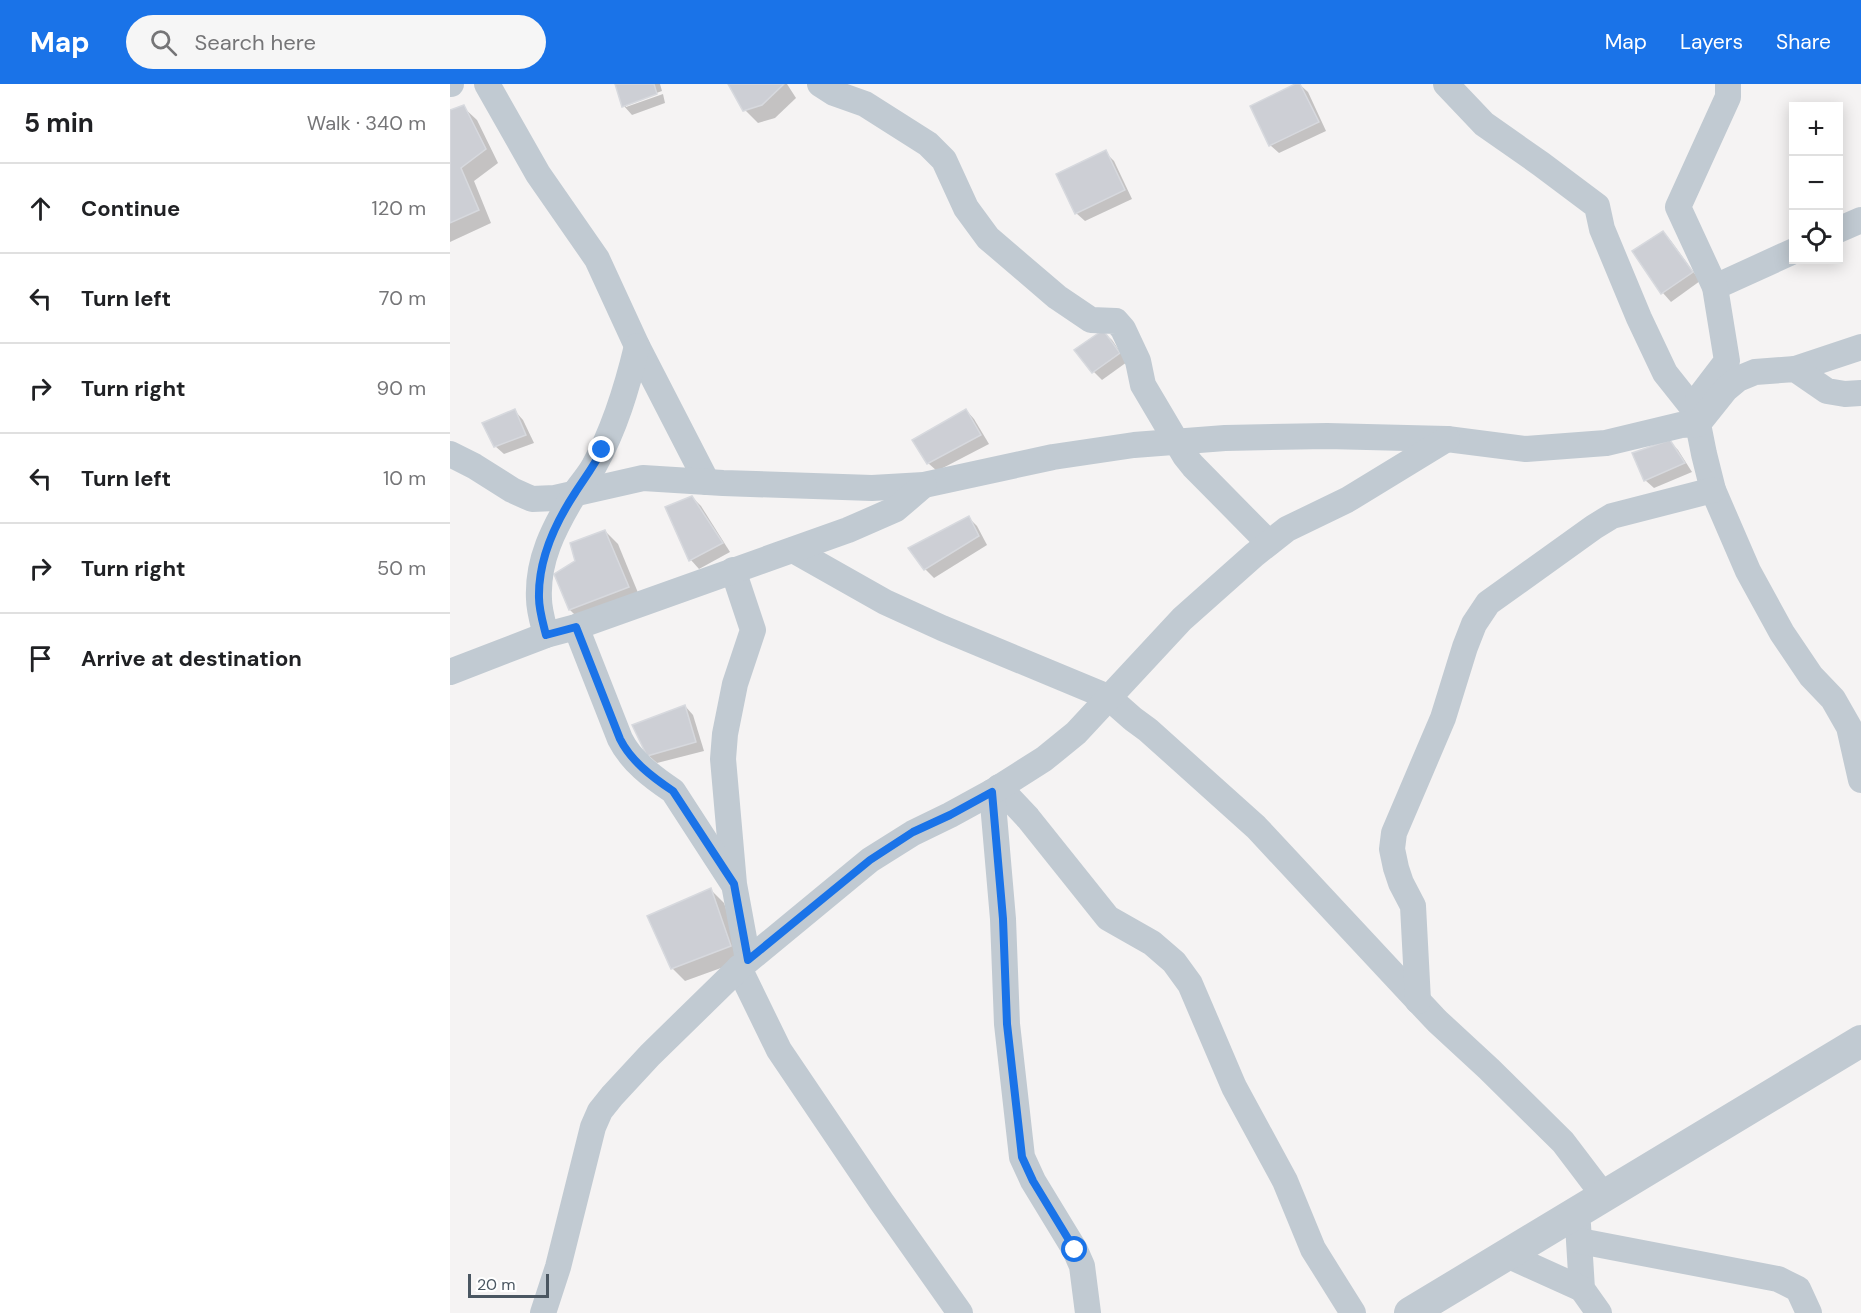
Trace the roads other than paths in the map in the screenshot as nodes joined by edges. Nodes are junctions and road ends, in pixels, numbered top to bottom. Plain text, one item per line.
1 (487, 84) edge
2 (820, 84) edge
3 (1446, 84) edge
4 (1728, 84) edge
5 (1861, 220) edge
6 (1843, 229) edge
7 (1789, 253) edge
8 (1715, 287) junction
9 (637, 346) junction
10 (1861, 348) edge
11 (1795, 369) junction
12 (1861, 393) edge
13 (1695, 416) junction
14 (1447, 439) junction
15 (1177, 441) junction
16 (450, 454) edge
17 (707, 482) junction
18 (924, 485) junction
19 (1713, 490) junction
20 (574, 494) junction
21 (1269, 543) junction
22 (793, 550) junction
23 (733, 570) junction
24 (576, 627) junction
25 (546, 635) junction
26 (450, 672) edge
27 (1108, 697) junction
28 (1861, 780) edge
29 (996, 789) junction
30 (734, 884) junction
31 (743, 964) junction
32 (1418, 1001) junction
33 (1860, 1045) edge
34 (1604, 1196) junction
35 (1578, 1227) junction
36 (1507, 1255) junction
37 (1582, 1289) junction
38 (1441, 1305) edge
39 (543, 1313) edge
40 (960, 1313) edge
41 (1088, 1313) edge
42 (1353, 1313) edge
43 (1410, 1313) edge
44 (1599, 1313) edge
45 (1809, 1313) edge

1 - 9 street
2 - 15 street
3 - 13 street
4 - 8 street
5 - 6 street
7 - 8 street
8 - 13 street
9 - 17 street
9 - 20 street
10 - 11 street
11 - 12 street
11 - 13 street
13 - 14 street
13 - 19 street
14 - 15 street
14 - 21 street
15 - 18 street
15 - 21 street
16 - 20 street
17 - 18 street
17 - 20 street
18 - 22 street
19 - 28 street
19 - 32 street
20 - 25 street
21 - 27 street
22 - 23 street
22 - 27 street
23 - 24 street
23 - 30 street
24 - 25 street
24 - 30 street
25 - 26 street
27 - 29 street
27 - 32 street
29 - 31 street
29 - 41 street
29 - 42 street
30 - 31 street
31 - 39 street
31 - 40 street
32 - 34 street
33 - 34 street
34 - 35 street
35 - 36 street
35 - 37 street
35 - 45 street
36 - 37 street
36 - 38 street
37 - 44 street
38 - 43 street

